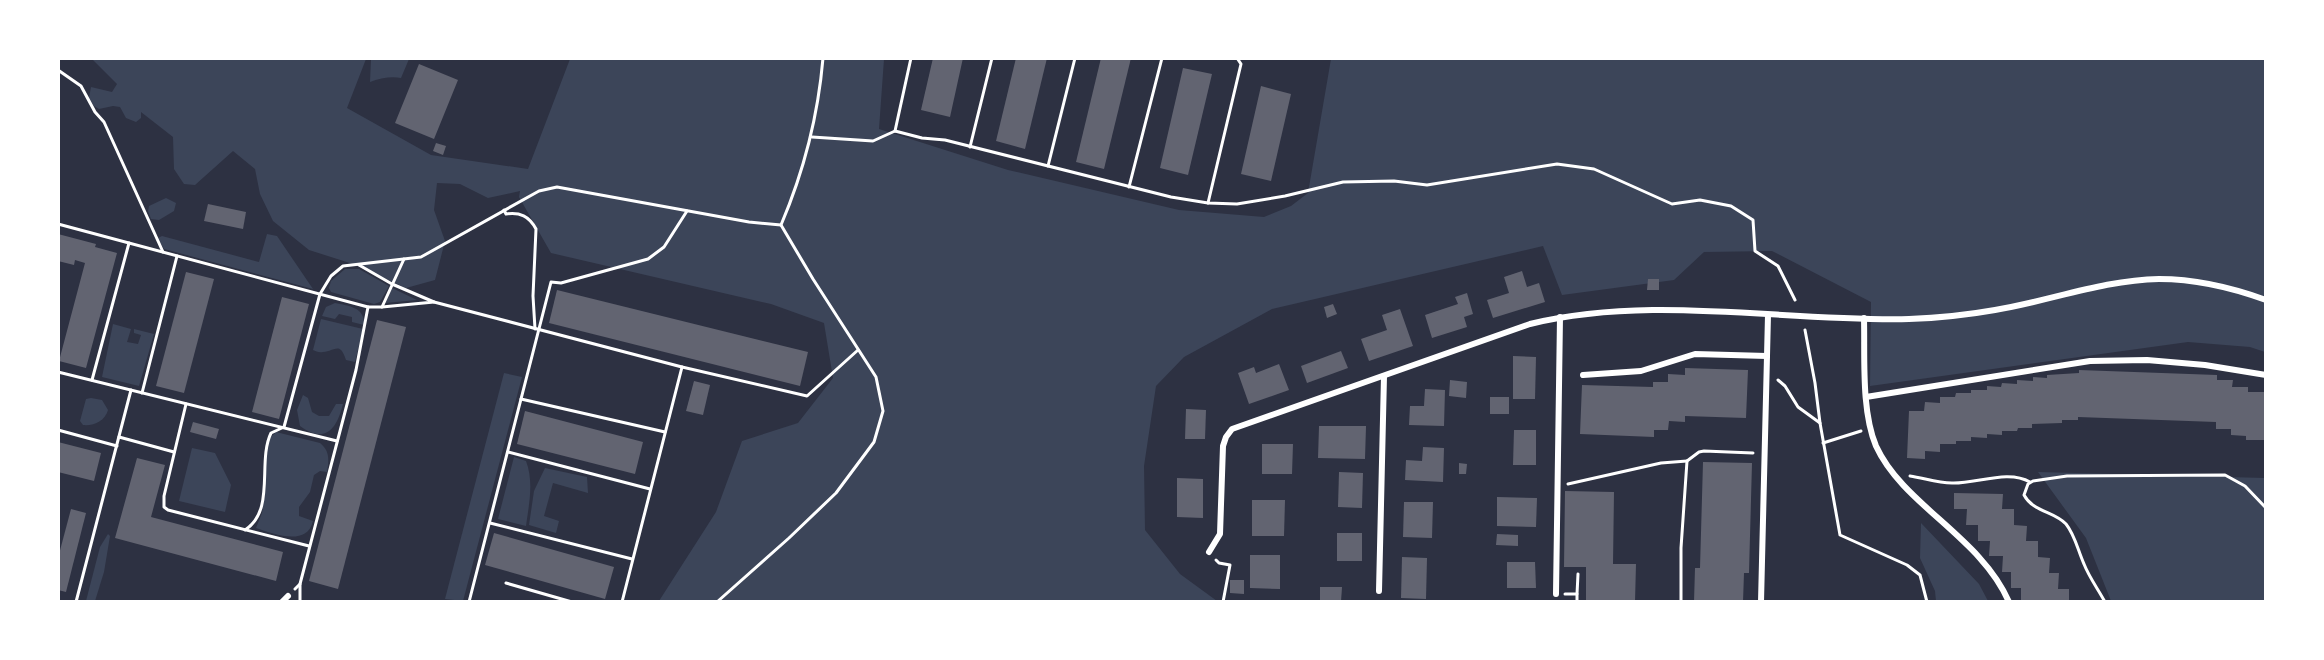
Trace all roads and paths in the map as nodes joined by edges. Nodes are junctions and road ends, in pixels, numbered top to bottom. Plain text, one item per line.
1 (823, 58) edge
2 (911, 58) edge
3 (992, 58) edge
4 (1075, 58) edge
5 (1162, 58) edge
6 (1237, 58) edge
7 (58, 70) edge
8 (58, 75) edge
9 (69, 77) junction
10 (895, 131) junction
11 (812, 137) junction
12 (970, 147) junction
13 (1048, 166) junction
14 (1129, 187) junction
15 (1208, 203) junction
16 (504, 210) junction
17 (688, 211) junction
18 (58, 224) edge
19 (781, 225) junction
20 (129, 243) junction
21 (164, 252) junction
22 (177, 256) junction
23 (404, 260) junction
24 (358, 265) junction
25 (393, 284) junction
26 (320, 294) junction
27 (1796, 300) dead end
28 (2265, 300) edge
29 (434, 302) junction
30 (368, 307) junction
31 (382, 307) junction
32 (1768, 315) junction
33 (1560, 317) junction
34 (1864, 318) junction
35 (537, 330) junction
36 (1804, 330) dead end
37 (858, 350) junction
38 (1767, 356) junction
39 (682, 368) junction
40 (1767, 369) junction
41 (58, 372) edge
42 (1583, 375) dead end
43 (2265, 375) edge
44 (1384, 376) junction
45 (92, 380) junction
46 (131, 390) junction
47 (142, 393) junction
48 (1866, 397) junction
49 (521, 399) junction
50 (186, 404) junction
51 (1820, 423) junction
52 (284, 427) junction
53 (1871, 428) junction
54 (58, 430) edge
55 (664, 432) junction
56 (119, 437) junction
57 (337, 441) junction
58 (1823, 443) junction
59 (117, 446) junction
60 (174, 452) junction
61 (508, 452) junction
62 (1758, 453) dead end
63 (1687, 461) junction
64 (1893, 472) junction
65 (2031, 482) junction
66 (1558, 484) junction
67 (650, 489) junction
68 (2265, 508) edge
69 (490, 523) junction
70 (245, 530) junction
71 (309, 546) junction
72 (1209, 552) dead end
73 (632, 559) junction
74 (1230, 565) dead end
75 (1578, 574) dead end
76 (506, 583) dead end
77 (1379, 591) dead end
78 (1556, 594) joint
79 (1578, 594) junction
80 (288, 596) joint
81 (76, 602) edge
82 (282, 602) edge
83 (469, 602) edge
84 (572, 602) edge
85 (621, 602) edge
86 (717, 602) edge
87 (1223, 602) edge
88 (1577, 602) edge
89 (1681, 602) edge
90 (1761, 602) edge
91 (1927, 602) edge
92 (2009, 602) edge
93 (2105, 602) edge

1 - 11 path
2 - 10 path
3 - 12 path
4 - 13 path
5 - 14 path
6 - 15 path
7 - 9 path
8 - 9 path
9 - 21 path
10 - 11 path
10 - 12 path
11 - 19 path
12 - 13 path
13 - 14 path
14 - 15 path
15 - 27 path
16 - 17 path
16 - 23 path
16 - 35 path
17 - 19 path
17 - 35 path
18 - 20 path
19 - 37 path
20 - 21 path
20 - 45 path
21 - 22 path
22 - 26 path
22 - 47 path
23 - 24 path
23 - 25 path
24 - 25 path
24 - 26 path
25 - 29 path
25 - 31 path
26 - 30 path
26 - 52 path
28 - 34 street
29 - 31 path
29 - 35 path
30 - 31 path
30 - 57 path
32 - 33 street
32 - 34 street
32 - 38 street
33 - 44 street
33 - 66 street
34 - 48 street
35 - 39 path
35 - 49 path
36 - 51 path
37 - 39 path
37 - 86 path
38 - 40 street
38 - 42 street
39 - 55 path
40 - 51 path
40 - 90 street
41 - 45 path
43 - 48 street
44 - 72 street
44 - 77 street
45 - 46 path
46 - 47 path
46 - 56 path
47 - 50 path
48 - 53 street
49 - 55 path
49 - 61 path
50 - 52 path
50 - 60 path
51 - 58 path
52 - 57 path
52 - 70 path
53 - 58 path
53 - 64 street
54 - 59 path
55 - 67 path
56 - 59 path
56 - 60 path
57 - 71 path
58 - 91 path
59 - 81 path
60 - 70 path
61 - 67 path
61 - 69 path
62 - 63 path
63 - 66 path
63 - 89 path
64 - 65 path
64 - 92 street
65 - 68 path
65 - 93 path
66 - 78 street
67 - 73 path
69 - 73 path
69 - 83 path
70 - 71 path
71 - 80 path
73 - 85 path
74 - 87 path
75 - 79 path
76 - 84 path
78 - 79 path
79 - 88 path
80 - 82 street

